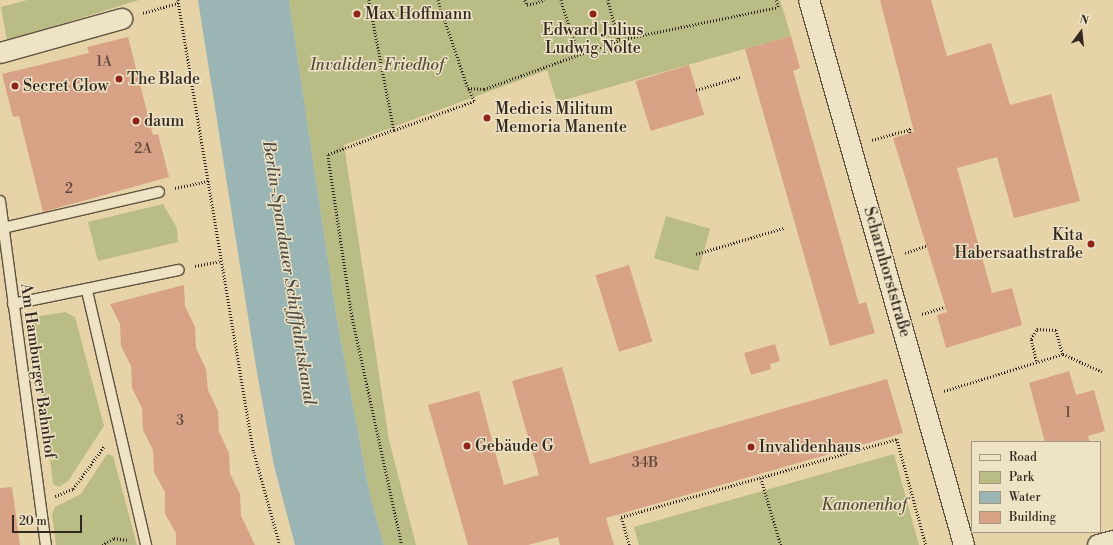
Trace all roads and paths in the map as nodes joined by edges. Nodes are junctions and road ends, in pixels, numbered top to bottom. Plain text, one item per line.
1 (369, 0) edge
2 (438, 0) edge
3 (526, 0) edge
4 (544, 0) edge
5 (561, 0) edge
6 (608, 0) edge
7 (776, 0) edge
8 (809, 0) edge
9 (179, 1) edge
10 (122, 19) joint
11 (619, 40) junction
12 (578, 53) junction
13 (0, 54) edge
14 (740, 77) dead end
15 (468, 88) junction
16 (696, 90) dead end
17 (394, 130) junction
18 (910, 133) dead end
19 (872, 140) dead end
20 (209, 181) junction
21 (158, 192) joint
22 (0, 201) edge
23 (3, 228) junction
24 (784, 228) dead end
25 (928, 246) dead end
26 (905, 253) dead end
27 (696, 254) dead end
28 (220, 261) junction
29 (179, 270) joint
30 (87, 290) junction
31 (13, 304) junction
32 (945, 307) dead end
33 (922, 314) dead end
34 (1063, 354) junction
35 (1036, 361) junction
36 (1103, 372) dead end
37 (944, 391) dead end
38 (120, 424) junction
39 (761, 478) junction
40 (40, 502) junction
41 (145, 540) edge
42 (1113, 541) edge
43 (46, 545) edge
44 (102, 545) edge
45 (280, 545) edge
46 (402, 545) edge
47 (629, 545) edge
48 (780, 545) edge
49 (926, 545) edge
50 (964, 545) edge
51 (1098, 545) edge

1 - 17 path
2 - 15 path
3 - 4 path
5 - 12 path
6 - 11 path
7 - 11 path
8 - 50 street, Scharnhorststraße
9 - 10 path
9 - 20 path
10 - 13 street
11 - 12 path
12 - 15 path
14 - 16 path
15 - 17 path
17 - 46 path
18 - 19 path
20 - 21 path
20 - 28 path
21 - 23 lane
22 - 23 lane, Am Hamburger Bahnhof
23 - 31 lane, Am Hamburger Bahnhof
24 - 27 path
25 - 26 path
28 - 29 path
28 - 45 path
29 - 30 lane
30 - 31 lane
30 - 38 lane
31 - 40 lane, Am Hamburger Bahnhof
32 - 33 path
34 - 35 path
34 - 35 path
34 - 36 path
35 - 37 path
38 - 40 path
38 - 41 lane
39 - 47 path
39 - 48 path
39 - 49 path
40 - 43 lane, Am Hamburger Bahnhof
41 - 44 path
42 - 51 street

